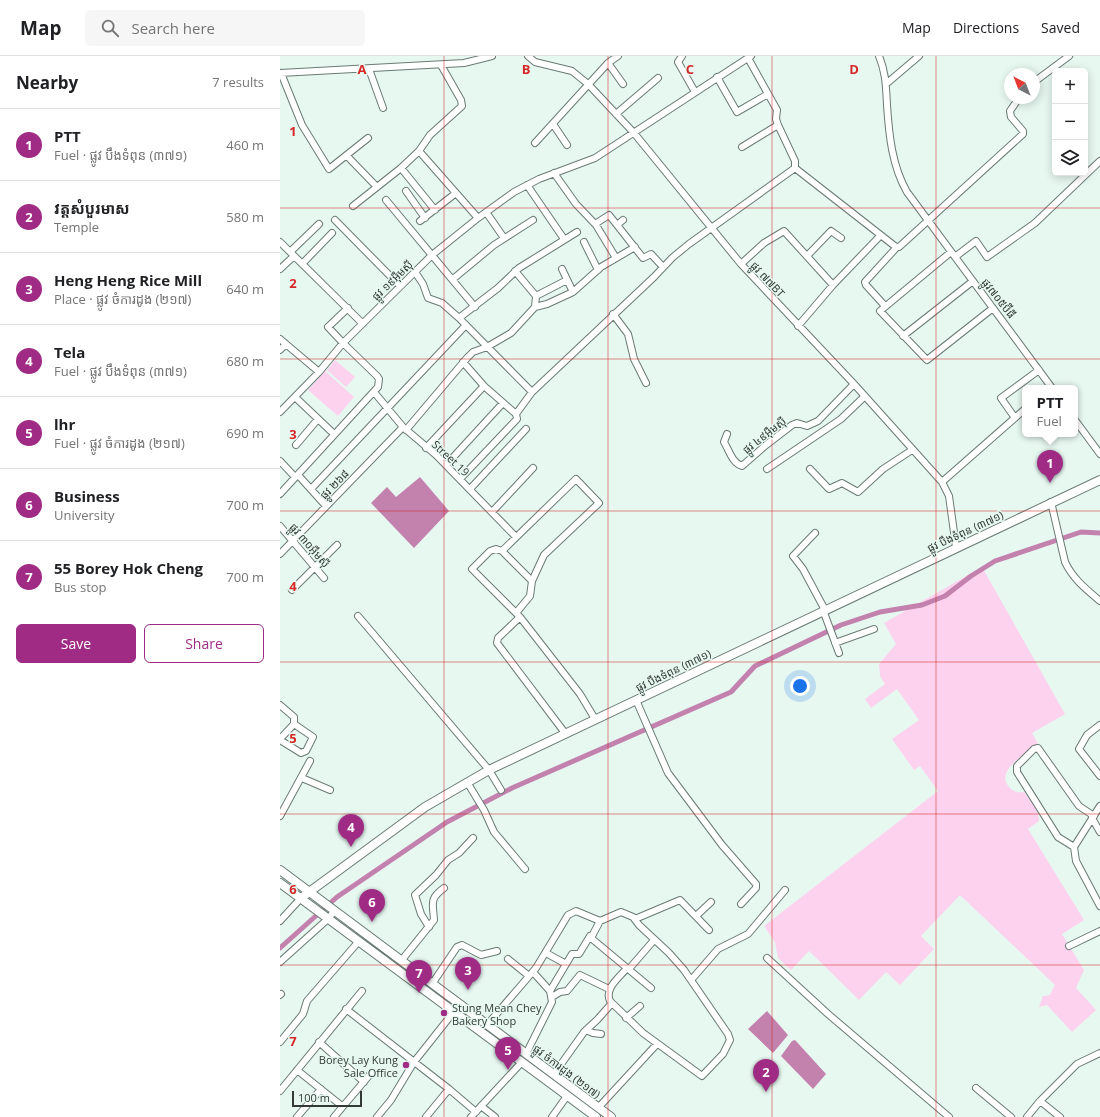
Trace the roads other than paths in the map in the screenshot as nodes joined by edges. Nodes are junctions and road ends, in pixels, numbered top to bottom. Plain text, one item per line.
1 (466, 56) edge
2 (492, 56) edge
3 (528, 56) edge
4 (618, 56) edge
5 (682, 56) edge
6 (879, 56) edge
7 (918, 56) edge
8 (1069, 56) edge
9 (749, 57) edge
10 (466, 63) junction
11 (608, 63) junction
12 (441, 65) junction
13 (369, 69) junction
14 (281, 73) edge
15 (717, 77) junction
16 (658, 78) dead end
17 (1040, 78) edge
18 (588, 84) junction
19 (623, 84) dead end
20 (886, 84) junction
21 (695, 92) junction
22 (768, 94) junction
23 (1015, 104) edge
24 (383, 108) dead end
25 (616, 114) junction
26 (553, 124) junction
27 (778, 125) junction
28 (634, 133) junction
29 (368, 138) dead end
30 (535, 143) dead end
31 (567, 145) dead end
32 (742, 148) dead end
33 (419, 151) junction
34 (347, 156) junction
35 (1100, 161) edge
36 (401, 168) junction
37 (795, 168) junction
38 (554, 173) junction
39 (527, 185) junction
40 (377, 187) junction
41 (406, 191) dead end
42 (456, 193) junction
43 (386, 200) dead end
44 (354, 206) dead end
45 (435, 210) junction
46 (486, 212) junction
47 (478, 218) junction
48 (335, 220) dead end
49 (533, 220) dead end
50 (623, 220) dead end
51 (928, 221) junction
52 (319, 224) dead end
53 (596, 224) junction
54 (617, 225) junction
55 (711, 229) junction
56 (577, 232) dead end
57 (332, 233) dead end
58 (880, 236) junction
59 (504, 238) junction
60 (841, 238) dead end
61 (564, 239) junction
62 (280, 242) edge
63 (584, 242) dead end
64 (635, 247) junction
65 (897, 247) junction
66 (292, 254) junction
67 (953, 254) junction
68 (432, 255) junction
69 (807, 256) junction
70 (616, 258) junction
71 (302, 264) junction
72 (741, 264) junction
73 (664, 266) junction
74 (280, 269) edge
75 (562, 269) dead end
76 (598, 270) junction
77 (515, 271) junction
78 (415, 272) junction
79 (453, 279) junction
80 (567, 280) junction
81 (973, 281) junction
82 (833, 285) junction
83 (400, 286) junction
84 (573, 292) junction
85 (536, 296) junction
86 (885, 306) junction
87 (475, 307) junction
88 (535, 307) junction
89 (348, 308) junction
90 (993, 308) junction
91 (613, 314) junction
92 (459, 318) junction
93 (362, 323) junction
94 (466, 325) junction
95 (798, 326) junction
96 (903, 336) junction
97 (280, 339) edge
98 (343, 343) junction
99 (286, 344) junction
100 (487, 347) junction
101 (280, 350) edge
102 (463, 362) junction
103 (1040, 370) junction
104 (319, 372) junction
105 (646, 382) dead end
106 (854, 384) junction
107 (1049, 385) edge
108 (484, 386) junction
109 (374, 392) junction
110 (532, 392) junction
111 (865, 396) junction
112 (295, 397) junction
113 (503, 403) junction
114 (387, 408) junction
115 (280, 412) edge
116 (1022, 412) edge
117 (516, 414) junction
118 (1015, 418) junction
119 (318, 419) junction
120 (1078, 424) edge
121 (404, 429) junction
122 (526, 429) dead end
123 (334, 434) junction
124 (727, 434) dead end
125 (296, 445) dead end
126 (426, 448) junction
127 (912, 450) junction
128 (1100, 454) edge
129 (280, 461) edge
130 (446, 465) junction
131 (533, 468) dead end
132 (767, 469) dead end
133 (810, 469) dead end
134 (296, 476) junction
135 (460, 479) junction
136 (1100, 480) edge
137 (942, 482) junction
138 (311, 489) junction
139 (470, 489) junction
140 (280, 494) edge
141 (1051, 502) junction
142 (326, 506) junction
143 (492, 512) junction
144 (280, 526) edge
145 (815, 532) dead end
146 (516, 537) junction
147 (292, 542) junction
148 (337, 545) dead end
149 (956, 547) junction
150 (502, 551) junction
151 (280, 554) edge
152 (316, 567) junction
153 (324, 578) dead end
154 (532, 581) junction
155 (292, 590) dead end
156 (1100, 601) edge
157 (824, 610) junction
158 (518, 615) junction
159 (358, 616) dead end
160 (874, 628) dead end
161 (835, 643) junction
162 (839, 653) dead end
163 (636, 700) junction
164 (280, 705) edge
165 (595, 719) junction
166 (294, 724) junction
167 (1100, 725) edge
168 (565, 733) junction
169 (280, 739) edge
170 (310, 761) dead end
171 (489, 770) junction
172 (1100, 776) edge
173 (302, 778) junction
174 (467, 782) junction
175 (330, 790) dead end
176 (501, 790) dead end
177 (1100, 806) edge
178 (280, 816) edge
179 (1093, 817) junction
180 (1100, 832) edge
181 (473, 838) dead end
182 (1074, 847) junction
183 (525, 869) dead end
184 (280, 870) edge
185 (280, 883) edge
186 (444, 888) dead end
187 (784, 890) dead end
188 (308, 892) junction
189 (301, 898) junction
190 (711, 902) dead end
191 (741, 904) dead end
192 (1100, 906) edge
193 (334, 910) junction
194 (696, 916) junction
195 (328, 917) junction
196 (635, 919) junction
197 (280, 921) edge
198 (600, 922) junction
199 (429, 927) junction
200 (709, 930) dead end
201 (1100, 931) edge
202 (590, 936) junction
203 (654, 940) junction
204 (359, 941) junction
205 (1069, 946) dead end
206 (497, 951) dead end
207 (546, 952) junction
208 (767, 958) dead end
209 (508, 959) dead end
210 (401, 961) junction
211 (280, 962) edge
212 (566, 964) junction
213 (628, 968) junction
214 (531, 974) junction
215 (692, 979) junction
216 (432, 984) junction
217 (651, 988) dead end
218 (609, 989) junction
219 (362, 991) dead end
220 (551, 994) junction
221 (612, 1003) junction
222 (460, 1004) junction
223 (640, 1006) dead end
224 (346, 1009) junction
225 (454, 1011) junction
226 (626, 1018) junction
227 (487, 1025) junction
228 (586, 1030) junction
229 (601, 1034) dead end
230 (280, 1042) edge
231 (319, 1042) junction
232 (657, 1044) junction
233 (1100, 1053) edge
234 (526, 1054) junction
235 (414, 1062) junction
236 (522, 1062) junction
237 (297, 1070) junction
238 (372, 1072) dead end
239 (554, 1074) junction
240 (364, 1082) junction
241 (976, 1088) dead end
242 (321, 1089) junction
243 (449, 1089) junction
244 (280, 1090) edge
245 (567, 1096) junction
246 (1040, 1101) junction
247 (342, 1106) junction
248 (481, 1106) junction
249 (598, 1108) junction
250 (476, 1112) junction
251 (297, 1117) edge
252 (334, 1117) edge
253 (377, 1117) edge
254 (426, 1117) edge
255 (471, 1117) edge
256 (495, 1117) edge
257 (552, 1117) edge
258 (596, 1117) edge
259 (610, 1117) edge
260 (949, 1117) edge
261 (1011, 1117) edge
262 (1027, 1117) edge
263 (1060, 1117) edge

1 - 10 street
2 - 10 street
3 - 18 street, ផ្លូវ ៧៧BT
4 - 11 street
5 - 21 street
6 - 20 street, ផ្លូវ៧០៥ប៊ីធី
7 - 20 street
8 - 17 street
9 - 15 street, ផ្លូវ ១៩អ៊ឹមស៊ី
9 - 22 street
10 - 12 street
11 - 18 street
11 - 19 street
12 - 13 street
12 - 33 street
13 - 14 street
13 - 24 street
14 - 34 street
15 - 21 street, ផ្លូវ ១៩អ៊ឹមស៊ី
15 - 22 street
16 - 25 street
18 - 25 street, ផ្លូវ ៧៧BT
18 - 26 street
20 - 51 street, ផ្លូវ៧០៥ប៊ីធី
21 - 28 street, ផ្លូវ ១៩អ៊ឹមស៊ី
22 - 27 street
23 - 51 street
25 - 28 street, ផ្លូវ ៧៧BT
26 - 30 street
26 - 31 street
27 - 32 street
27 - 37 street
28 - 38 street, ផ្លូវ ១៩អ៊ឹមស៊ី
28 - 55 street, ផ្លូវ ៧៧BT
29 - 34 street
33 - 36 street
33 - 42 street
34 - 40 street
35 - 67 street
36 - 40 street
36 - 45 street
37 - 55 street
37 - 58 street
38 - 39 street, ផ្លូវ ១៩អ៊ឹមស៊ី
38 - 53 street
39 - 46 street, ផ្លូវ ១៩អ៊ឹមស៊ី
39 - 61 street
40 - 44 street
41 - 45 street
42 - 45 street
42 - 47 street
43 - 68 street
46 - 47 street, ផ្លូវ ១៩អ៊ឹមស៊ី
46 - 59 street
47 - 68 street, ផ្លូវ ១៩អ៊ឹមស៊ី
48 - 83 street
49 - 59 street
50 - 54 street
51 - 65 street
51 - 67 street, ផ្លូវ៧០៥ប៊ីធី
52 - 66 street
53 - 54 street
53 - 70 street
54 - 64 street
55 - 72 street, ផ្លូវ ៧៧BT
55 - 73 street
56 - 61 street
57 - 71 street
58 - 65 street
58 - 82 street
59 - 79 street
60 - 69 street
61 - 77 street
62 - 66 street
63 - 76 street
64 - 70 street
64 - 73 street
65 - 86 street
66 - 71 street
66 - 74 street
67 - 81 street, ផ្លូវ៧០៥ប៊ីធី
67 - 86 street
68 - 78 street, ផ្លូវ ១៩អ៊ឹមស៊ី
68 - 79 street
69 - 72 street
69 - 82 street
70 - 76 street
71 - 89 street
72 - 95 street, ផ្លូវ ៧៧BT
73 - 91 street
75 - 80 street
76 - 84 street
77 - 85 street
77 - 87 street
78 - 83 street, ផ្លូវ ១៩អ៊ឹមស៊ី
78 - 92 street
79 - 87 street
80 - 84 street
80 - 85 street
81 - 90 street, ផ្លូវ៧០៥ប៊ីធី
81 - 96 street
82 - 95 street
83 - 93 street, ផ្លូវ ១៩អ៊ឹមស៊ី
84 - 88 street
85 - 88 street
86 - 96 street
87 - 92 street
88 - 100 street, ផ្លូវ ២៦៨
89 - 93 street
89 - 98 street
90 - 96 street
90 - 103 street, ផ្លូវ៧០៥ប៊ីធី
91 - 105 street
91 - 110 street
92 - 94 street
93 - 98 street, ផ្លូវ ១៩អ៊ឹមស៊ី
94 - 100 street
94 - 114 street
95 - 106 street, ផ្លូវ ៧៧BT
97 - 99 street
98 - 104 street, ផ្លូវ ១៩អ៊ឹមស៊ី
98 - 109 street
99 - 101 street
99 - 104 street
100 - 102 street, ផ្លូវ ២៦៨
100 - 110 street
102 - 108 street
102 - 121 street, ផ្លូវ ២៦៨
103 - 107 street, ផ្លូវ៧០៥ប៊ីធី
103 - 118 street
104 - 112 street, ផ្លូវ ១៩អ៊ឹមស៊ី
106 - 111 street, ផ្លូវ ៧៧BT
106 - 124 street, ផ្លូវ ៤៩អ៊ឹមស៊ី
108 - 113 street
108 - 126 street
109 - 114 street, Street 19
109 - 123 street
110 - 117 street
111 - 127 street, ផ្លូវ ៧៧BT
111 - 132 street
112 - 115 street, ផ្លូវ ១៩អ៊ឹមស៊ី
112 - 119 street
113 - 117 street
113 - 130 street
114 - 121 street, Street 19
114 - 138 street
116 - 118 street
117 - 135 street
118 - 137 street
119 - 123 street
119 - 125 street
120 - 128 street
121 - 126 street, Street 19
121 - 142 street, ផ្លូវ ២៦៨
122 - 139 street
123 - 134 street
126 - 130 street, Street 19
127 - 133 street
127 - 137 street, ផ្លូវ ៧៧BT
129 - 134 street
130 - 135 street, Street 19
131 - 143 street
134 - 138 street
134 - 140 street
135 - 139 street, Street 19
136 - 141 main road, ផ្លូវ បឹងទំពុន (៣៧១)
137 - 149 street, ផ្លូវ ៧៧BT
138 - 142 street
139 - 143 street, Street 19
141 - 149 main road, ផ្លូវ បឹងទំពុន (៣៧១)
141 - 156 street
142 - 147 street, ផ្លូវ ២៦៨
143 - 146 street, Street 19
144 - 147 street, ផ្លូវ ៣០អ៊ឹមស៊ី
145 - 157 street
146 - 150 street
146 - 154 street
147 - 151 street, ផ្លូវ ២៦៨
147 - 152 street, ផ្លូវ ៣០អ៊ឹមស៊ី
148 - 152 street
149 - 157 main road, ផ្លូវ បឹងទំពុន (៣៧១)
150 - 154 street
150 - 158 street
152 - 153 street, ផ្លូវ ៣០អ៊ឹមស៊ី
152 - 155 street
154 - 158 street
157 - 161 street
157 - 163 main road, ផ្លូវ បឹងទំពុន (៣៧១)
158 - 165 street
158 - 168 street
159 - 171 street
160 - 161 street
161 - 162 street
163 - 165 main road, ផ្លូវ បឹងទំពុន (៣៧១)
163 - 191 street
164 - 166 street
165 - 168 main road, ផ្លូវ បឹងទំពុន (៣៧១)
166 - 169 street
166 - 169 street
167 - 172 street
168 - 171 main road, ផ្លូវ បឹងទំពុន (៣៧១)
170 - 173 street
171 - 174 main road, ផ្លូវ បឹងទំពុន (៣៧១)
171 - 176 street
173 - 175 street
173 - 178 street
174 - 183 street
174 - 188 main road, ផ្លូវ បឹងទំពុន (៣៧១)
177 - 179 street
179 - 180 street
179 - 182 street
179 - 182 street
181 - 199 street
182 - 192 street
184 - 188 main road, ផ្លូវ ចំការដូង (២១៧)
185 - 189 main road, ផ្លូវ ចំការដូង (២១៧)
186 - 199 street
187 - 215 street
188 - 189 main road, ផ្លូវ បឹងទំពុន (៣៧១)
188 - 193 main road, ផ្លូវ ចំការដូង (២១៧)
189 - 195 main road, ផ្លូវ ចំការដូង (២១៧)
189 - 197 street, ផ្លូវ បឹងទំពុន (៣៧១)
190 - 194 street
193 - 195 street
193 - 210 main road, ផ្លូវ ចំការដូង (២១៧)
194 - 196 street
194 - 200 street
195 - 204 main road, ផ្លូវ ចំការដូង (២១៧)
195 - 211 street
196 - 198 street
196 - 203 street
198 - 202 street
198 - 207 street
199 - 210 street
201 - 205 street
202 - 212 street
202 - 213 street
203 - 213 street
203 - 215 street
204 - 225 main road, ផ្លូវ ចំការដូង (២១៧)
204 - 230 street
206 - 216 street
207 - 212 street
207 - 214 street
208 - 260 street
209 - 214 street
210 - 216 main road, ផ្លូវ ចំការដូង (២១៧)
212 - 220 street
213 - 217 street
213 - 218 street
214 - 220 street
214 - 227 street
215 - 232 street
216 - 222 main road, ផ្លូវ ចំការដូង (២១៧)
218 - 220 street
218 - 221 street
219 - 224 street
220 - 234 street
221 - 226 street
221 - 228 street
222 - 225 street
222 - 227 main road, ផ្លូវ ចំការដូង (២១៧)
223 - 226 street
224 - 231 street
224 - 235 street
225 - 235 street
225 - 236 main road, ផ្លូវ ចំការដូង (២១៧)
226 - 232 street
227 - 234 main road, ផ្លូវ ចំការដូង (២១៧)
228 - 229 street
228 - 239 street
231 - 237 street
231 - 240 street
232 - 249 street
233 - 246 street
234 - 239 main road, ផ្លូវ ចំការដូង (២១៧)
235 - 243 street
235 - 253 street
236 - 245 main road, ផ្លូវ ចំការដូង (២១៧)
236 - 248 street
237 - 242 street
237 - 244 street
238 - 240 street
239 - 249 main road, ផ្លូវ ចំការដូង (២១៧)
240 - 247 street
241 - 261 street
242 - 247 street
242 - 251 street
243 - 250 street
243 - 254 street
245 - 257 street
245 - 258 main road, ផ្លូវ ចំការដូង (២១៧)
246 - 262 street
246 - 263 street
247 - 252 street
248 - 250 street
248 - 256 street
249 - 259 main road, ផ្លូវ ចំការដូង (២១៧)
250 - 255 street

